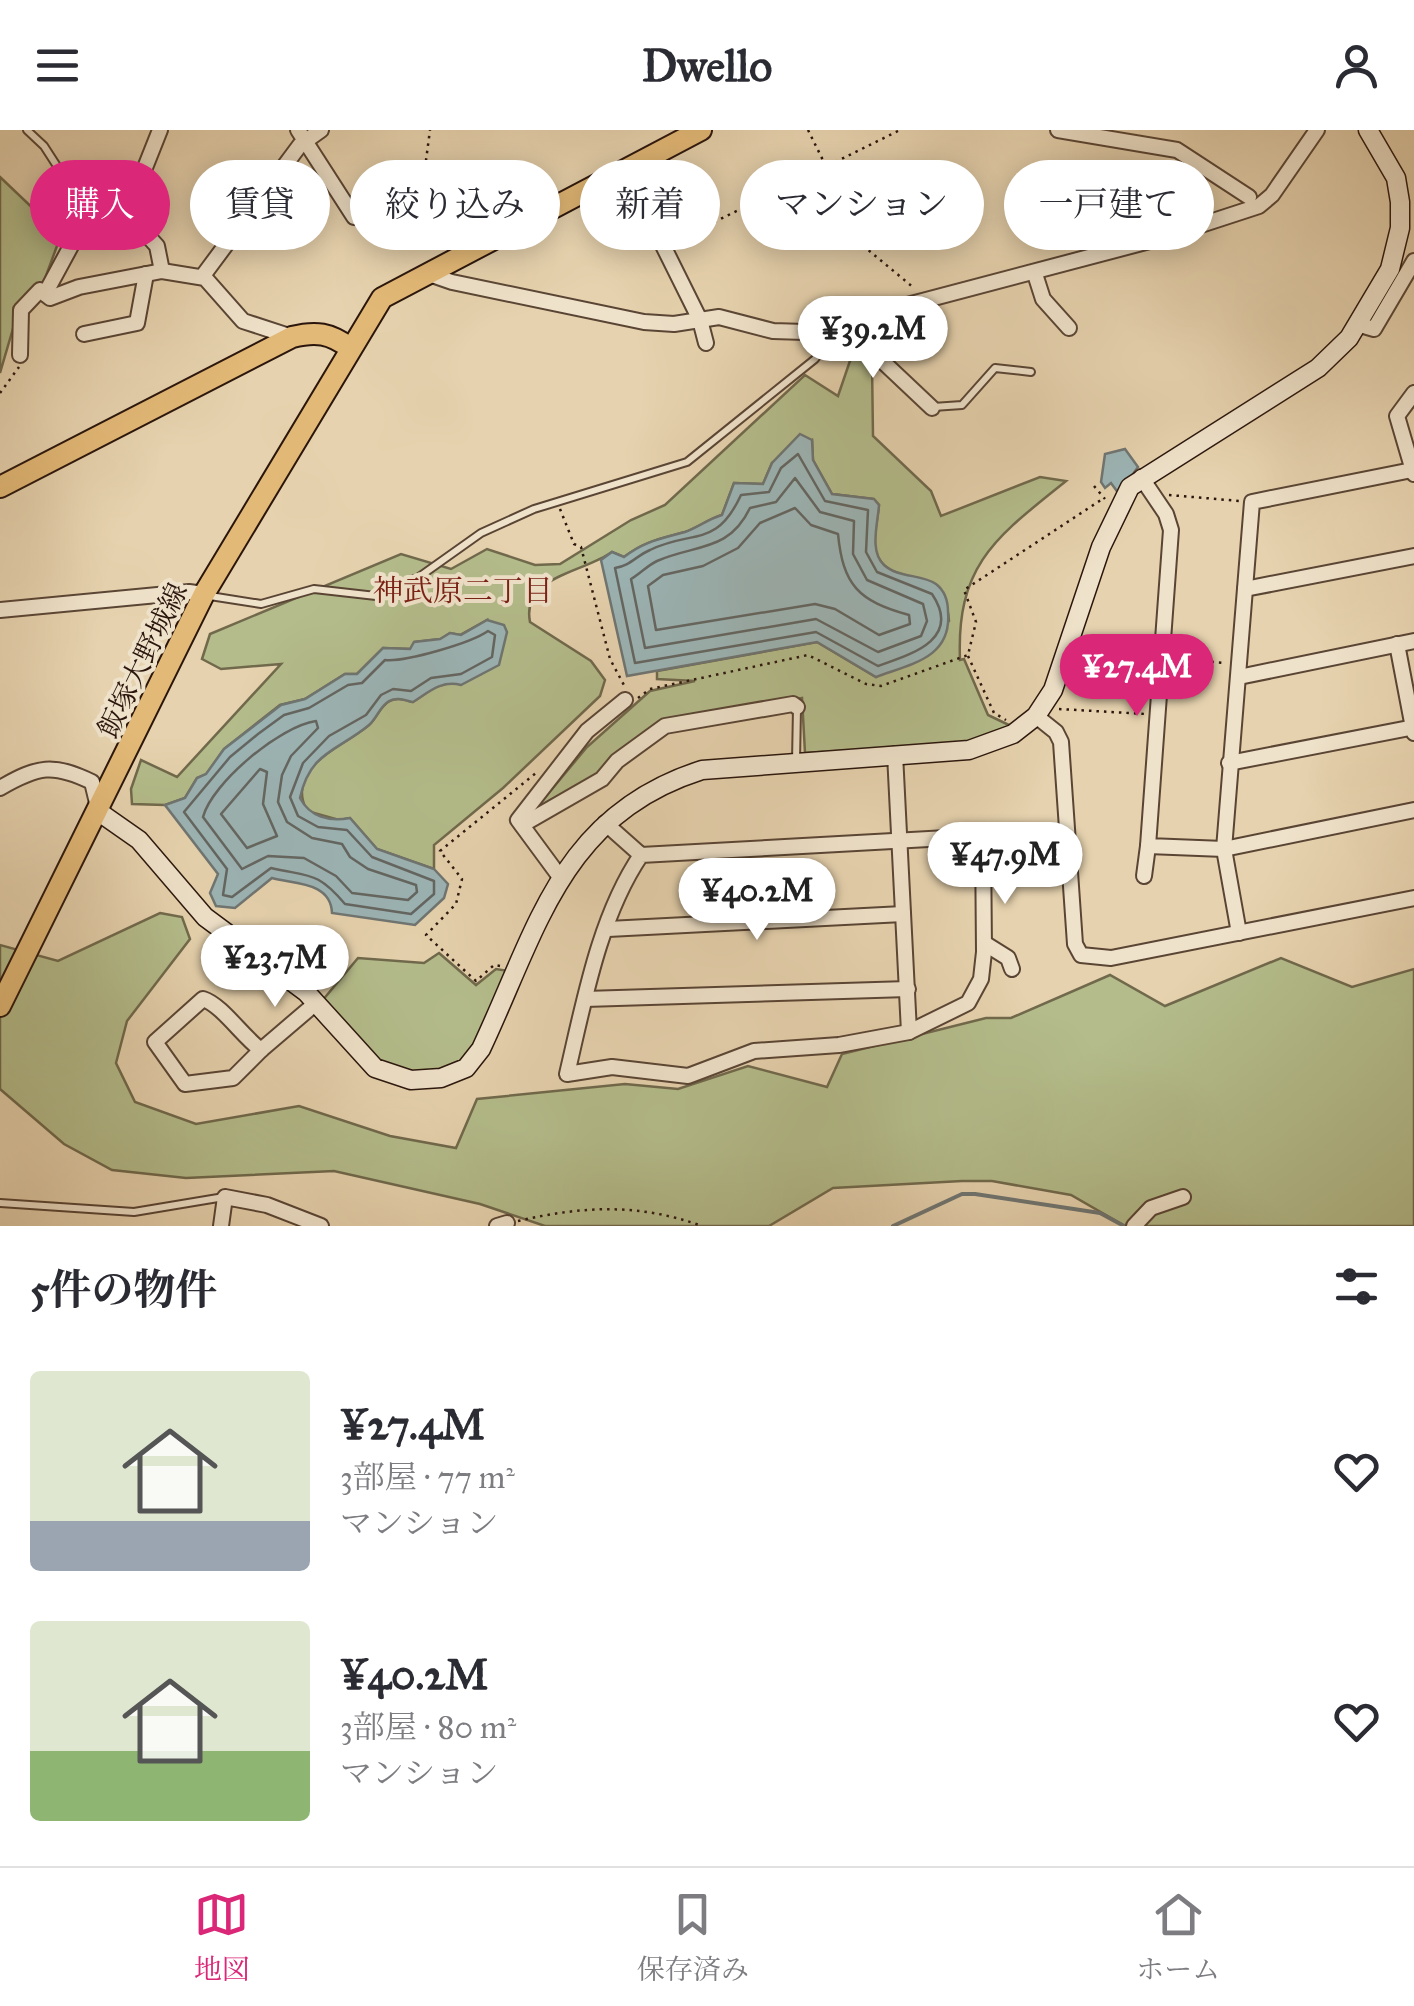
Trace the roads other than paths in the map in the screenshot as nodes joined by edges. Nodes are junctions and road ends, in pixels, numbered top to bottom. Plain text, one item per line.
1 (27, 130) edge
2 (160, 130) edge
3 (320, 130) edge
4 (1058, 130) edge
5 (1317, 130) edge
6 (1368, 130) edge
7 (699, 131) edge
8 (301, 135) edge
9 (53, 160) edge
10 (148, 160) edge
11 (643, 160) edge
12 (1249, 196) dead end
13 (350, 211) edge
14 (67, 250) edge
15 (157, 250) edge
16 (468, 250) edge
17 (665, 250) edge
18 (1414, 261) edge
19 (426, 272) junction
20 (154, 273) junction
21 (1035, 274) junction
22 (202, 277) junction
23 (44, 294) junction
24 (700, 320) junction
25 (1357, 324) junction
26 (840, 326) junction
27 (1070, 328) dead end
28 (84, 334) dead end
29 (292, 337) junction
30 (706, 343) dead end
31 (350, 348) junction
32 (20, 355) road end
33 (1031, 372) dead end
34 (1414, 393) edge
35 (932, 408) joint
36 (1413, 472) edge
37 (1141, 477) junction
38 (0, 487) edge
39 (1414, 556) edge
40 (1244, 589) junction
41 (204, 594) junction
42 (0, 610) edge
43 (1414, 641) edge
44 (1397, 644) junction
45 (1239, 671) junction
46 (631, 699) road end
47 (798, 707) joint
48 (1039, 712) junction
49 (1414, 729) edge
50 (896, 754) junction
51 (796, 762) junction
52 (1230, 762) junction
53 (0, 788) edge
54 (1414, 810) edge
55 (99, 812) junction
56 (604, 823) junction
57 (522, 825) junction
58 (898, 840) junction
59 (1148, 846) junction
60 (1224, 849) junction
61 (641, 855) junction
62 (1144, 876) dead end
63 (560, 877) junction
64 (1414, 898) edge
65 (903, 914) junction
66 (608, 929) junction
67 (1239, 933) junction
68 (984, 944) junction
69 (1012, 969) dead end
70 (908, 989) junction
71 (585, 999) junction
72 (316, 1003) junction
73 (0, 1006) edge
74 (909, 1032) junction
75 (261, 1050) junction
76 (225, 1197) junction
77 (1183, 1197) dead end
78 (0, 1204) edge
79 (221, 1226) edge
80 (321, 1226) edge
81 (1134, 1226) edge

1 - 9 lane
2 - 10 street
3 - 8 street
4 - 12 street
5 - 21 street
6 - 25 street
7 - 11 main road, 飯塚大野城線
8 - 13 street
8 - 22 street
14 - 23 street
15 - 20 street
16 - 19 main road, 飯塚大野城線
17 - 24 street
18 - 25 street
19 - 24 street
19 - 31 main road, 飯塚大野城線
20 - 22 street
20 - 23 street
20 - 28 street
21 - 26 street
21 - 27 street
22 - 29 street
23 - 32 street
24 - 26 street
24 - 30 street
25 - 37 street
26 - 35 street
26 - 41 lane
29 - 31 main road
29 - 38 main road
31 - 41 main road, 飯塚大野城線
33 - 35 lane
34 - 36 street
36 - 40 street
37 - 48 street
37 - 59 street
39 - 40 street
40 - 45 street
41 - 42 street
41 - 55 main road, 飯塚大野城線
43 - 44 street
44 - 45 street
44 - 49 street
45 - 52 street
46 - 57 street
47 - 51 lane
47 - 57 street
48 - 50 street
48 - 67 street
49 - 52 street
50 - 51 street
50 - 58 street
51 - 56 street
52 - 60 street
53 - 55 street
54 - 60 street
55 - 72 street
55 - 73 main road, 飯塚大野城線
56 - 61 street
56 - 63 street
57 - 63 street
58 - 61 street
58 - 65 street
58 - 68 street
59 - 60 street
59 - 62 street
60 - 67 street
61 - 66 street
63 - 72 street
64 - 67 street
65 - 66 street
65 - 70 street
66 - 71 street
68 - 69 street
68 - 74 street
70 - 71 street
70 - 74 street
71 - 74 street
72 - 75 street
75 - 75 street
76 - 78 lane
76 - 79 street
76 - 80 street
77 - 81 street

